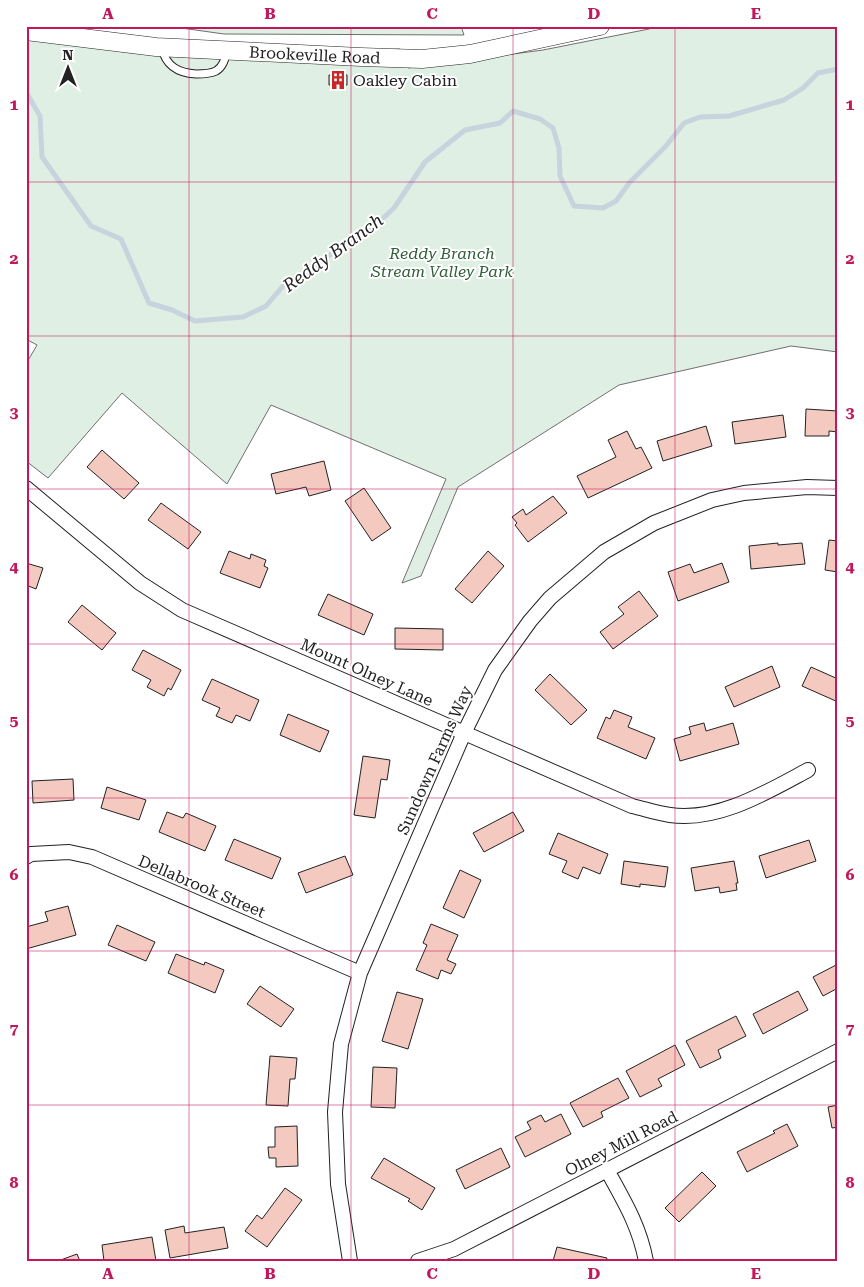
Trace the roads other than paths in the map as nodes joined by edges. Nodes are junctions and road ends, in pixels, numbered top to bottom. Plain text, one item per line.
1 (600, 26) edge
2 (26, 31) edge
3 (161, 47) junction
4 (227, 51) junction
5 (26, 488) edge
6 (838, 488) edge
7 (464, 733) junction
8 (808, 770) dead end
9 (26, 857) edge
10 (360, 973) junction
11 (838, 1051) edge
12 (607, 1170) junction
13 (350, 1261) edge
14 (418, 1261) edge
15 (646, 1261) edge

1 - 4 street, Brookeville Road
2 - 3 street, Brookeville Road
3 - 4 street, Brookeville Road
3 - 4 lane
5 - 7 street, Mount Olney Lane
6 - 7 street, Sundown Farms Way
7 - 8 street, Mount Olney Lane
7 - 10 street, Sundown Farms Way
9 - 10 street, Dellabrook Street
10 - 13 street, Sundown Farms Way
11 - 12 street, Olney Mill Road
12 - 14 street, Olney Mill Road
12 - 15 street

